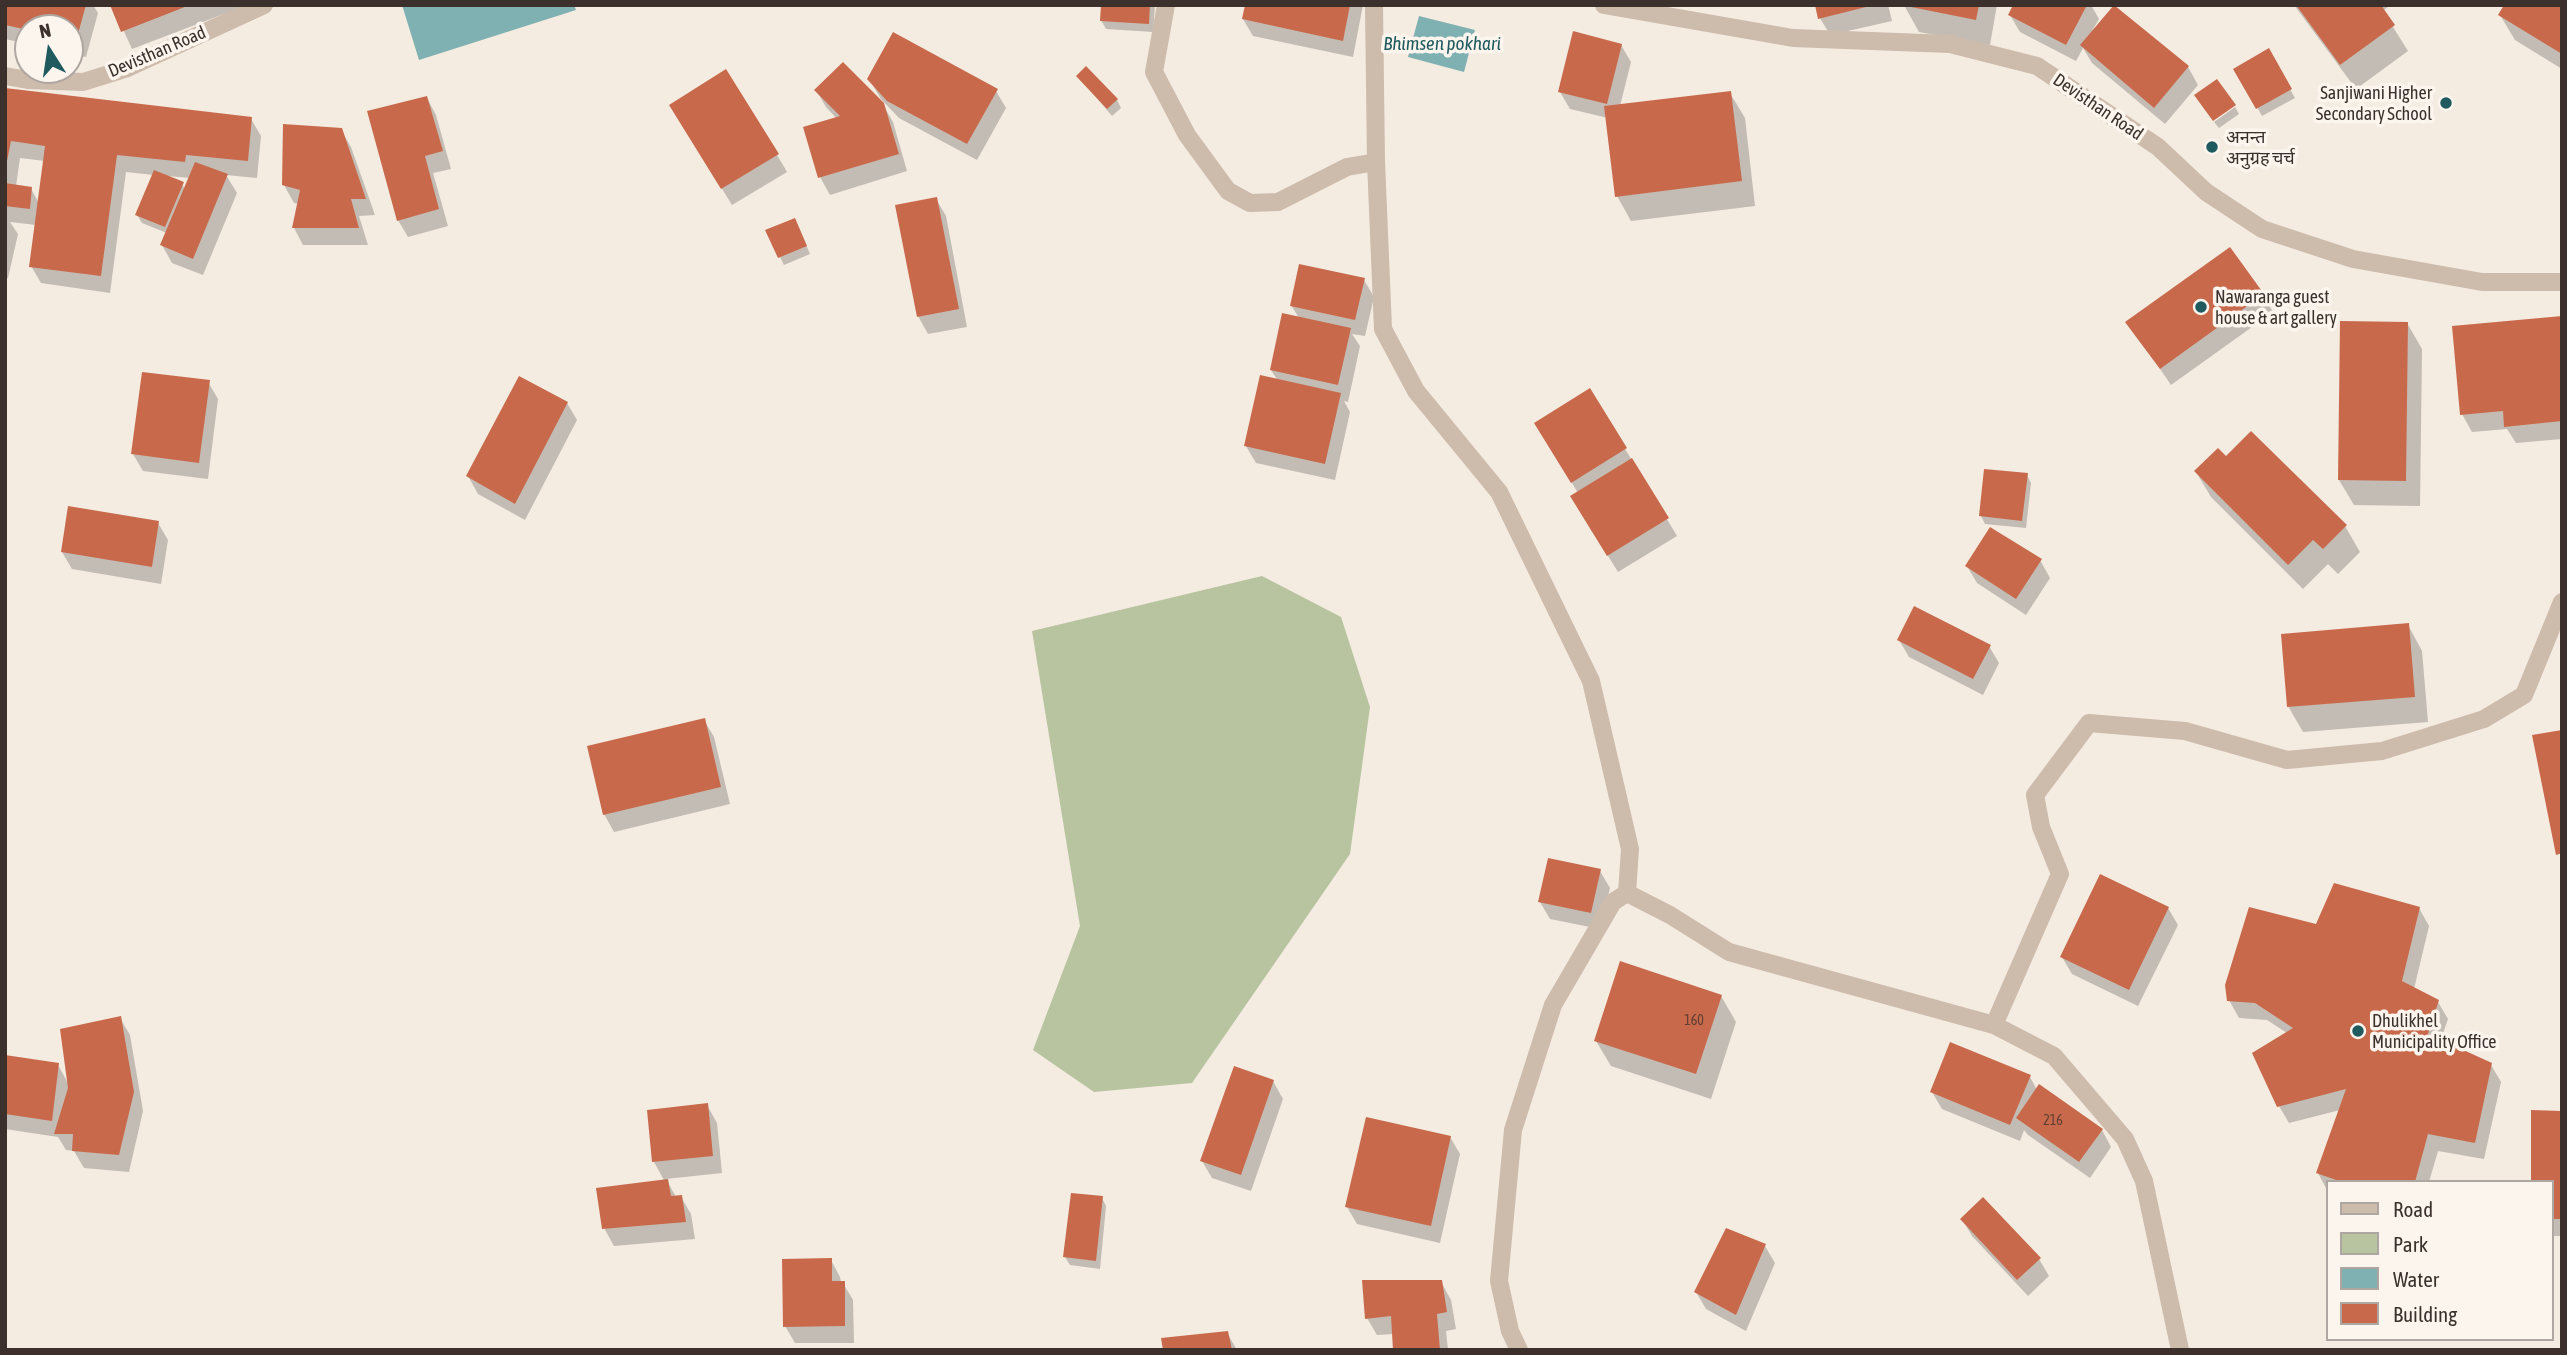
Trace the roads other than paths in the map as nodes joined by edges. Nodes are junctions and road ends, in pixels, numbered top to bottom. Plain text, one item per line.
1 (263, 5) edge
2 (1166, 5) edge
3 (1374, 5) edge
4 (1604, 5) edge
5 (5, 76) edge
6 (1376, 162) junction
7 (2562, 282) edge
8 (2562, 602) edge
9 (1628, 893) junction
10 (1994, 1025) junction
11 (1519, 1350) edge
12 (2180, 1350) edge

1 - 5 street, Devisthan Road
2 - 6 street
3 - 6 street
4 - 7 street, Devisthan Road
6 - 9 street
8 - 10 street
9 - 10 street
9 - 11 street
10 - 12 street

